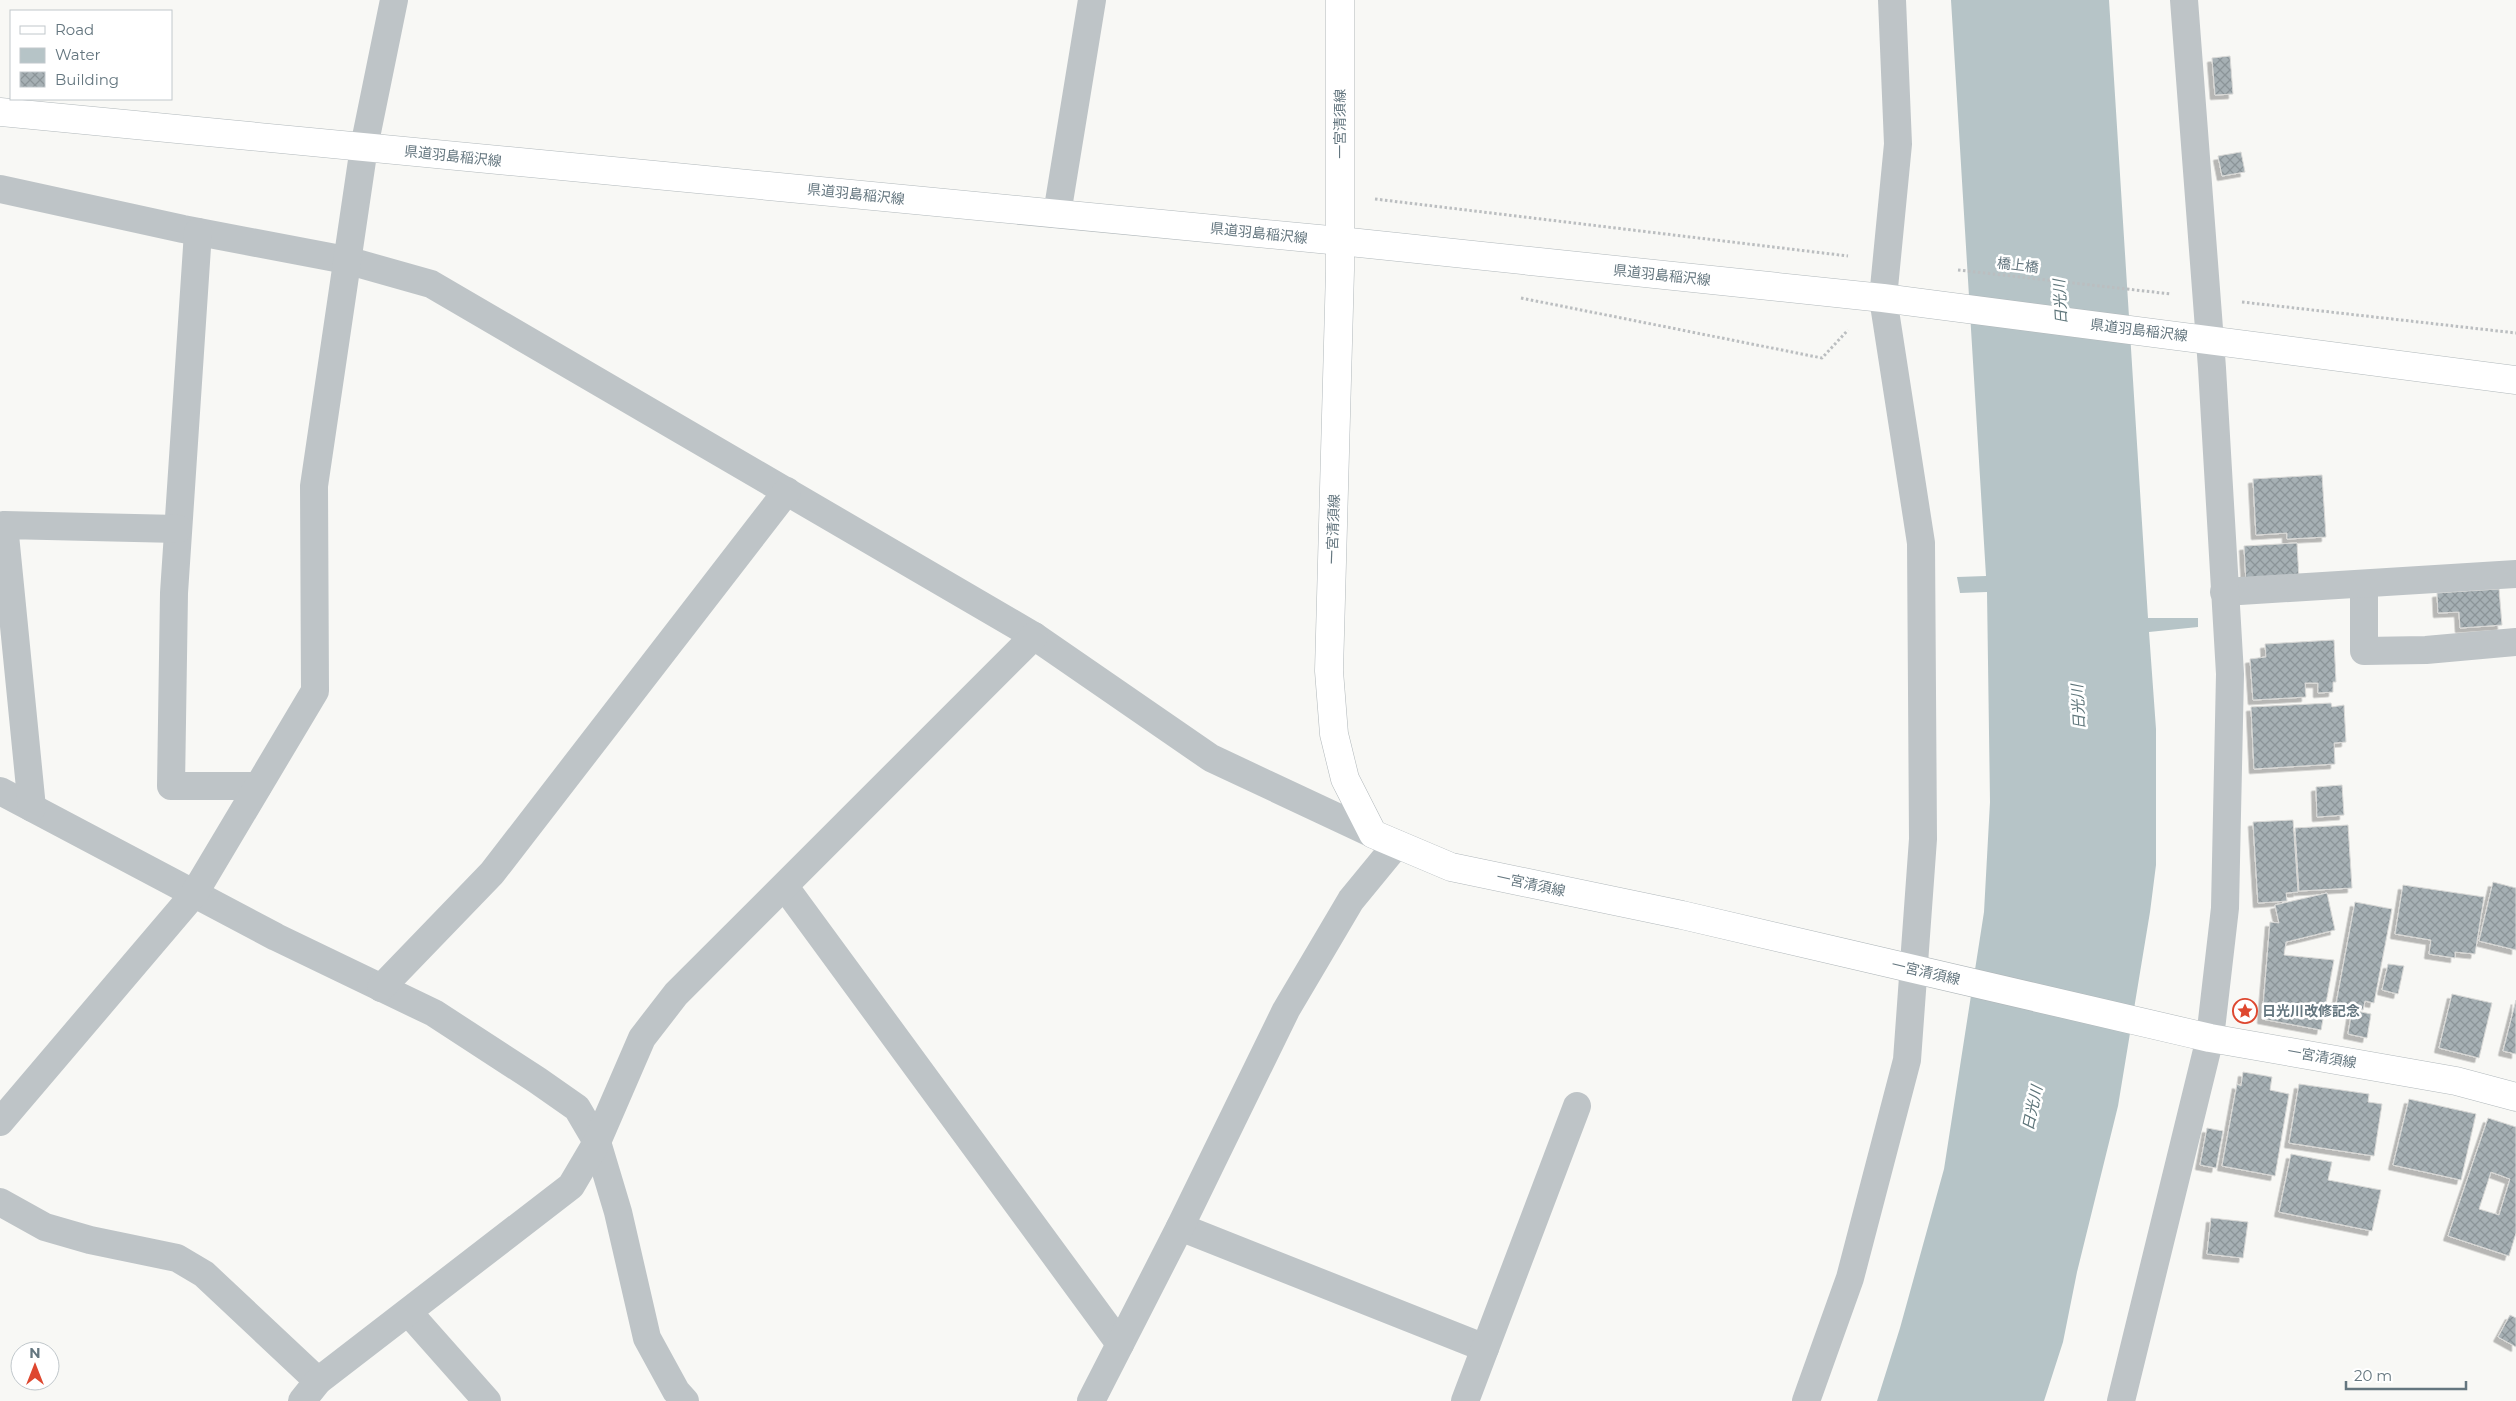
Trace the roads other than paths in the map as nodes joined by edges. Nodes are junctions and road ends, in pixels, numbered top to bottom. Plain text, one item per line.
1 (394, 0) edge
2 (1092, 0) edge
3 (1340, 0) edge
4 (1892, 0) edge
5 (2184, 0) edge
6 (0, 112) edge
7 (364, 147) junction
8 (0, 189) edge
9 (1057, 214) junction
10 (198, 232) junction
11 (1340, 241) junction
12 (346, 260) junction
13 (1883, 298) junction
14 (2210, 339) junction
15 (2516, 380) edge
16 (787, 491) junction
17 (178, 529) junction
18 (2516, 574) edge
19 (2364, 584) junction
20 (2224, 592) junction
21 (1034, 636) junction
22 (2516, 642) edge
23 (258, 786) junction
24 (0, 791) edge
25 (32, 808) junction
26 (1385, 839) junction
27 (785, 887) junction
28 (194, 894) junction
29 (1914, 970) junction
30 (381, 988) junction
31 (2210, 1038) junction
32 (2516, 1097) edge
33 (1577, 1106) dead end
34 (0, 1122) edge
35 (597, 1142) junction
36 (0, 1202) edge
37 (1180, 1227) junction
38 (409, 1313) junction
39 (1120, 1344) junction
40 (1485, 1348) junction
41 (310, 1391) edge
42 (487, 1401) edge
43 (685, 1401) edge
44 (1091, 1401) edge
45 (1465, 1401) edge
46 (1806, 1401) edge
47 (2121, 1401) edge

1 - 7 street
2 - 9 street
3 - 11 main road, 一宮清須線
4 - 13 street
5 - 14 street
6 - 7 main road, 県道羽島稲沢線
7 - 9 main road, 県道羽島稲沢線
7 - 12 street
8 - 10 street
9 - 11 main road, 県道羽島稲沢線
10 - 12 street
10 - 17 street
11 - 13 main road, 県道羽島稲沢線
11 - 26 main road, 一宮清須線
12 - 16 street
12 - 23 street
13 - 14 main road, 県道羽島稲沢線
13 - 29 street
14 - 15 main road, 県道羽島稲沢線
14 - 20 street
16 - 21 street
16 - 30 street
17 - 23 street
17 - 25 street
18 - 19 street
19 - 20 street
19 - 22 street
20 - 31 street
21 - 26 street
21 - 27 street
23 - 28 street
24 - 25 street
25 - 28 street
26 - 29 main road, 一宮清須線
26 - 37 street
27 - 35 street
27 - 39 street
28 - 30 street
28 - 34 street
29 - 31 main road, 一宮清須線
29 - 46 street
30 - 35 street
31 - 32 main road, 一宮清須線
31 - 47 street
33 - 40 street
35 - 38 street
35 - 43 street
36 - 41 street
37 - 39 street
37 - 40 street
38 - 41 street
38 - 42 street
39 - 44 street
40 - 45 street

